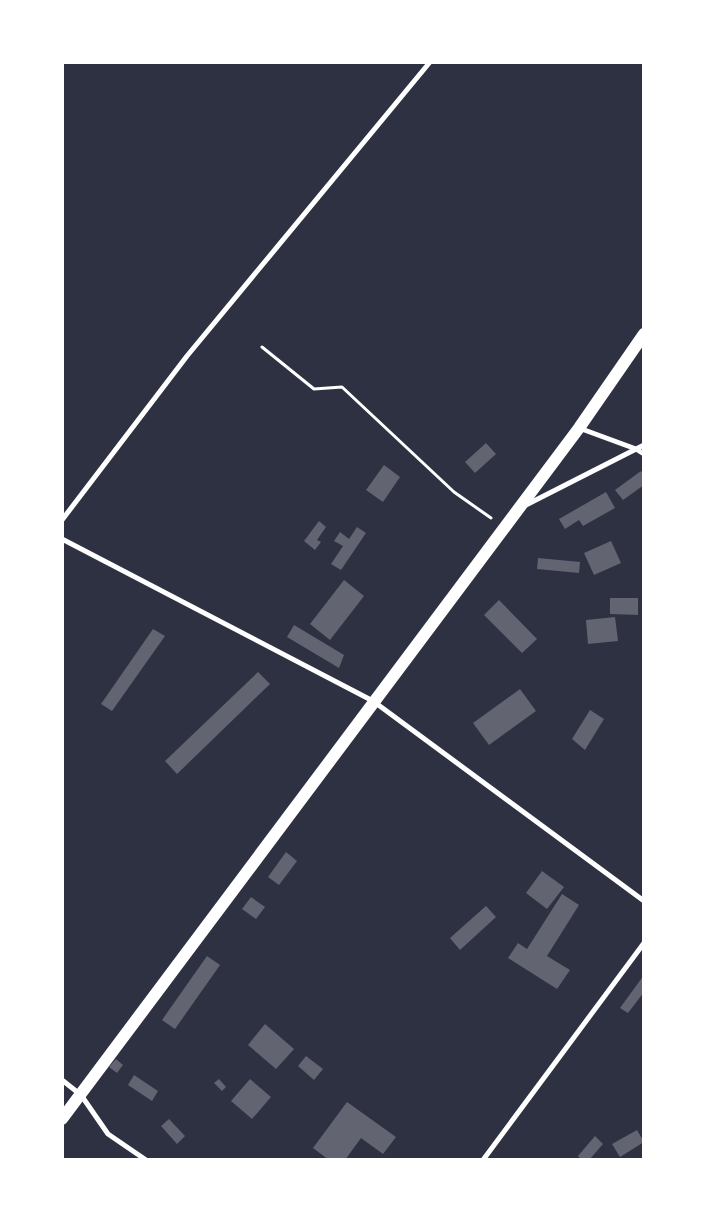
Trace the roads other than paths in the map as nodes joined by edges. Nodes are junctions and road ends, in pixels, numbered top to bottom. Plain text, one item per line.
1 (430, 62) edge
2 (644, 334) edge
3 (579, 428) junction
4 (644, 445) edge
5 (636, 449) junction
6 (644, 454) edge
7 (517, 510) junction
8 (62, 520) edge
9 (62, 539) edge
10 (373, 701) junction
11 (644, 901) edge
12 (644, 943) edge
13 (62, 1080) edge
14 (81, 1095) junction
15 (62, 1119) edge
16 (146, 1160) edge
17 (483, 1160) edge

1 - 8 street
2 - 3 main road
3 - 5 street
3 - 7 main road
4 - 5 street
5 - 6 street
5 - 7 street
7 - 10 main road
9 - 10 street
10 - 11 street
10 - 14 main road
12 - 17 street
13 - 14 street
14 - 15 main road
14 - 16 street

